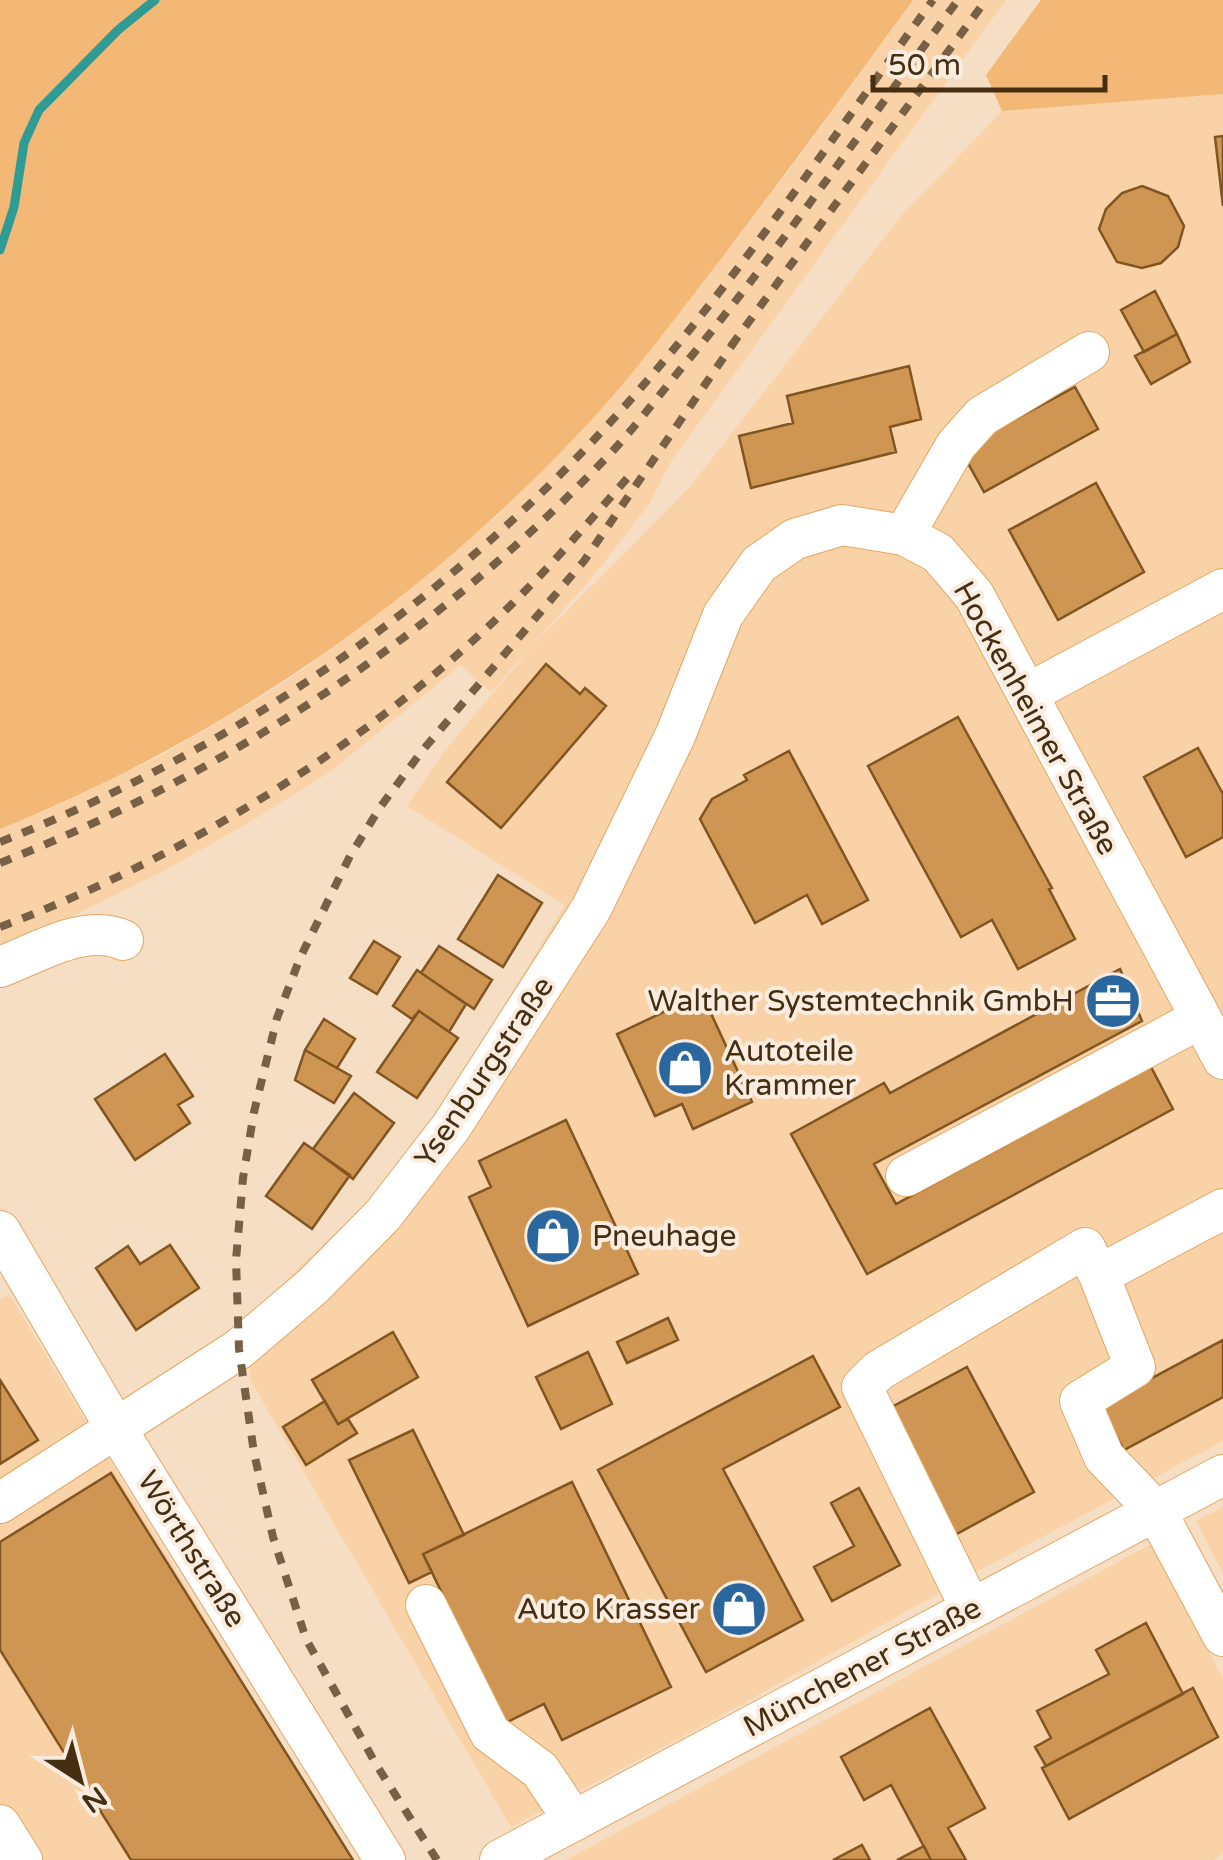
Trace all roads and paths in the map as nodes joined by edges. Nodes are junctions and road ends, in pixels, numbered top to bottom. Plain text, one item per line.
1 (1089, 352) dead end
2 (904, 535) junction
3 (1223, 588) edge
4 (723, 614) joint
5 (1027, 694) junction
6 (124, 940) dead end
7 (0, 968) edge
8 (1201, 1018) junction
9 (1223, 1059) edge
10 (906, 1176) dead end
11 (1223, 1209) edge
12 (1, 1233) edge
13 (1099, 1275) junction
14 (117, 1430) junction
15 (1223, 1475) edge
16 (0, 1503) edge
17 (1156, 1510) junction
18 (426, 1604) dead end
19 (971, 1609) junction
20 (1223, 1636) edge
21 (574, 1821) junction
22 (0, 1825) edge
23 (22, 1860) edge
24 (386, 1860) edge
25 (500, 1860) edge

1 - 2 street
2 - 4 street, Hockenheimer Straße
2 - 5 street, Hockenheimer Straße
3 - 5 street
4 - 14 street, Ysenburgstraße
5 - 8 street, Hockenheimer Straße
6 - 7 street
8 - 9 street, Hockenheimer Straße
8 - 10 street
11 - 13 street
12 - 14 street, Wörthstraße
13 - 17 street
13 - 19 street
14 - 16 street, Ysenburgstraße
14 - 24 street, Wörthstraße
15 - 17 street, Münchener Straße
17 - 19 street, Münchener Straße
17 - 20 street
18 - 21 street
19 - 21 street, Münchener Straße
21 - 25 street, Münchener Straße
22 - 23 street

